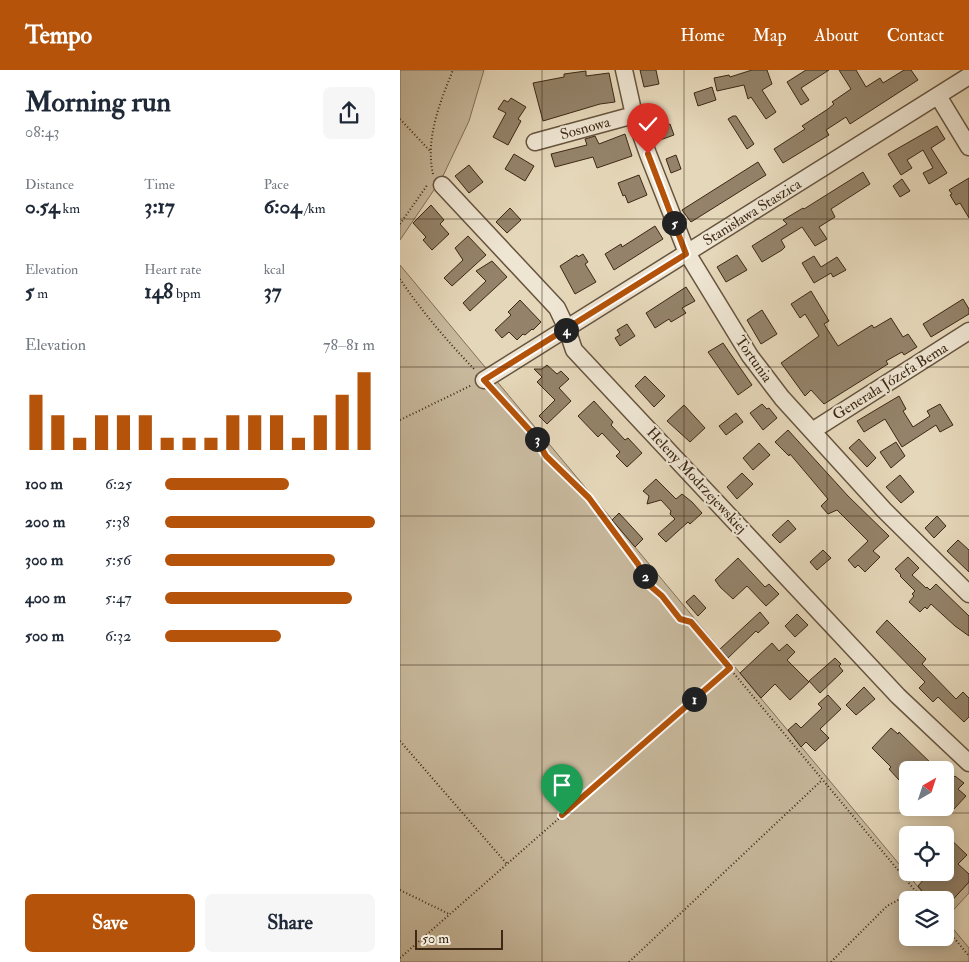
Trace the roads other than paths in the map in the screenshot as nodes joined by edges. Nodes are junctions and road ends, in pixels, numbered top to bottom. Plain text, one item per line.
1 (624, 70) edge
2 (969, 76) edge
3 (938, 96) junction
4 (634, 115) junction
5 (535, 142) dead end
6 (969, 147) edge
7 (434, 182) road end
8 (686, 254) junction
9 (567, 329) junction
10 (969, 331) edge
11 (484, 380) road end
12 (812, 431) junction
13 (969, 594) edge
14 (969, 763) edge

1 - 4 street, Tortunia
2 - 3 street, Stanisława Staszica
3 - 6 street
3 - 8 street, Stanisława Staszica
4 - 5 street, Sosnowa
4 - 8 street, Tortunia
7 - 9 street, Heleny Modrzejewskiej
8 - 9 street, Stanisława Staszica
8 - 12 street, Tortunia
9 - 11 street, Stanisława Staszica
9 - 14 street, Heleny Modrzejewskiej
10 - 12 street, Generała Józefa Bema
12 - 13 street, Tortunia

